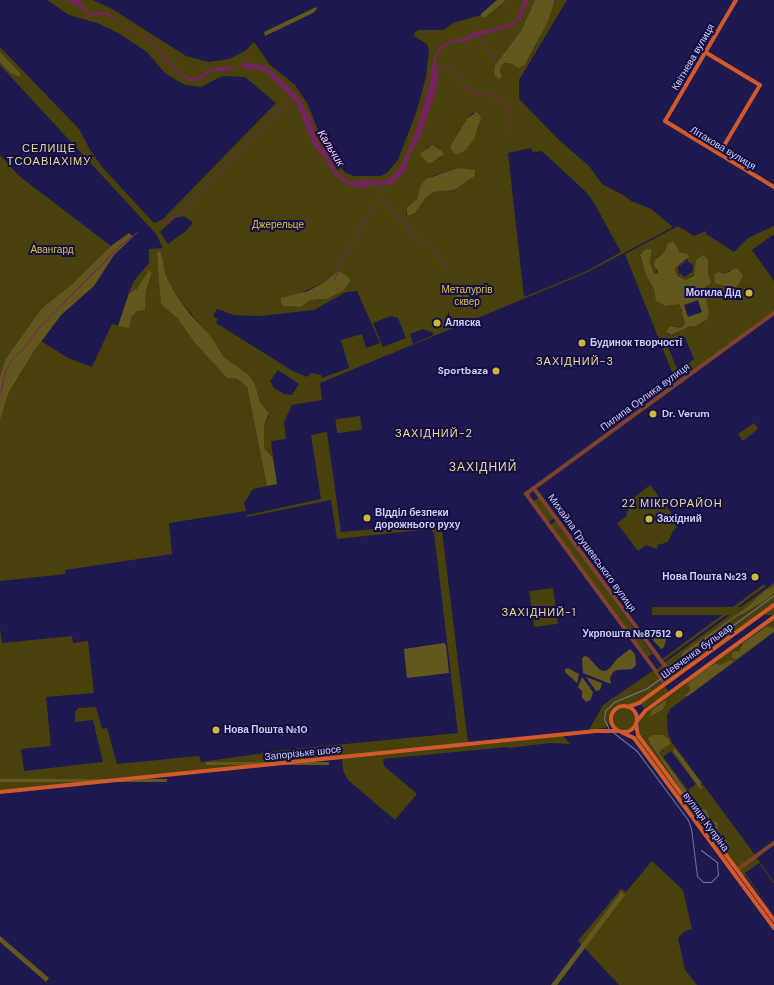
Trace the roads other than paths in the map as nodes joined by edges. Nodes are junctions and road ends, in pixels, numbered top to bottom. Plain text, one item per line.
1 (736, 0) edge
2 (705, 52) junction
3 (664, 121) joint
4 (719, 154) junction
5 (774, 187) edge
6 (774, 313) edge
7 (534, 488) junction
8 (526, 494) joint
9 (557, 519) junction
10 (548, 525) junction
11 (774, 605) edge
12 (774, 617) edge
13 (674, 678) junction
14 (665, 684) junction
15 (679, 686) junction
16 (671, 692) junction
17 (628, 707) junction
18 (611, 722) junction
19 (637, 723) junction
20 (607, 730) junction
21 (620, 732) junction
22 (0, 792) edge
23 (774, 843) edge
24 (735, 871) junction
25 (774, 920) edge
26 (774, 928) edge

1 - 2 main road, Квітнева вулиця
2 - 3 main road, Квітнева вулиця
2 - 4 main road
3 - 4 main road, Літакова вулиця
4 - 5 main road, Літакова вулиця
6 - 7 street, Пилипа Орлика вулиця
7 - 8 street, Пилипа Орлика вулиця
7 - 9 street, Михайла Грушевського вулиця
8 - 10 street, Михайла Грушевського вулиця
9 - 10 street
9 - 13 street, Михайла Грушевського вулиця
10 - 14 street, Михайла Грушевського вулиця
11 - 13 main road, Шевченка бульвар
12 - 15 main road, Шевченка бульвар
13 - 14 main road, Шевченка бульвар
13 - 15 main road, Михайла Грушевського вулиця
14 - 16 main road, Михайла Грушевського вулиця
14 - 17 main road, Шевченка бульвар
15 - 16 main road, Шевченка бульвар
16 - 19 main road, Шевченка бульвар
17 - 18 main road
17 - 19 main road
18 - 20 main road
18 - 21 main road
19 - 21 main road
19 - 24 main road, вулиця Купріна
20 - 21 main road, Запорізьке шосе
20 - 22 main road, Запорізьке шосе
21 - 24 main road, вулиця Купріна
23 - 24 street
24 - 25 main road, вулиця Купріна
24 - 26 main road, вулиця Купріна

